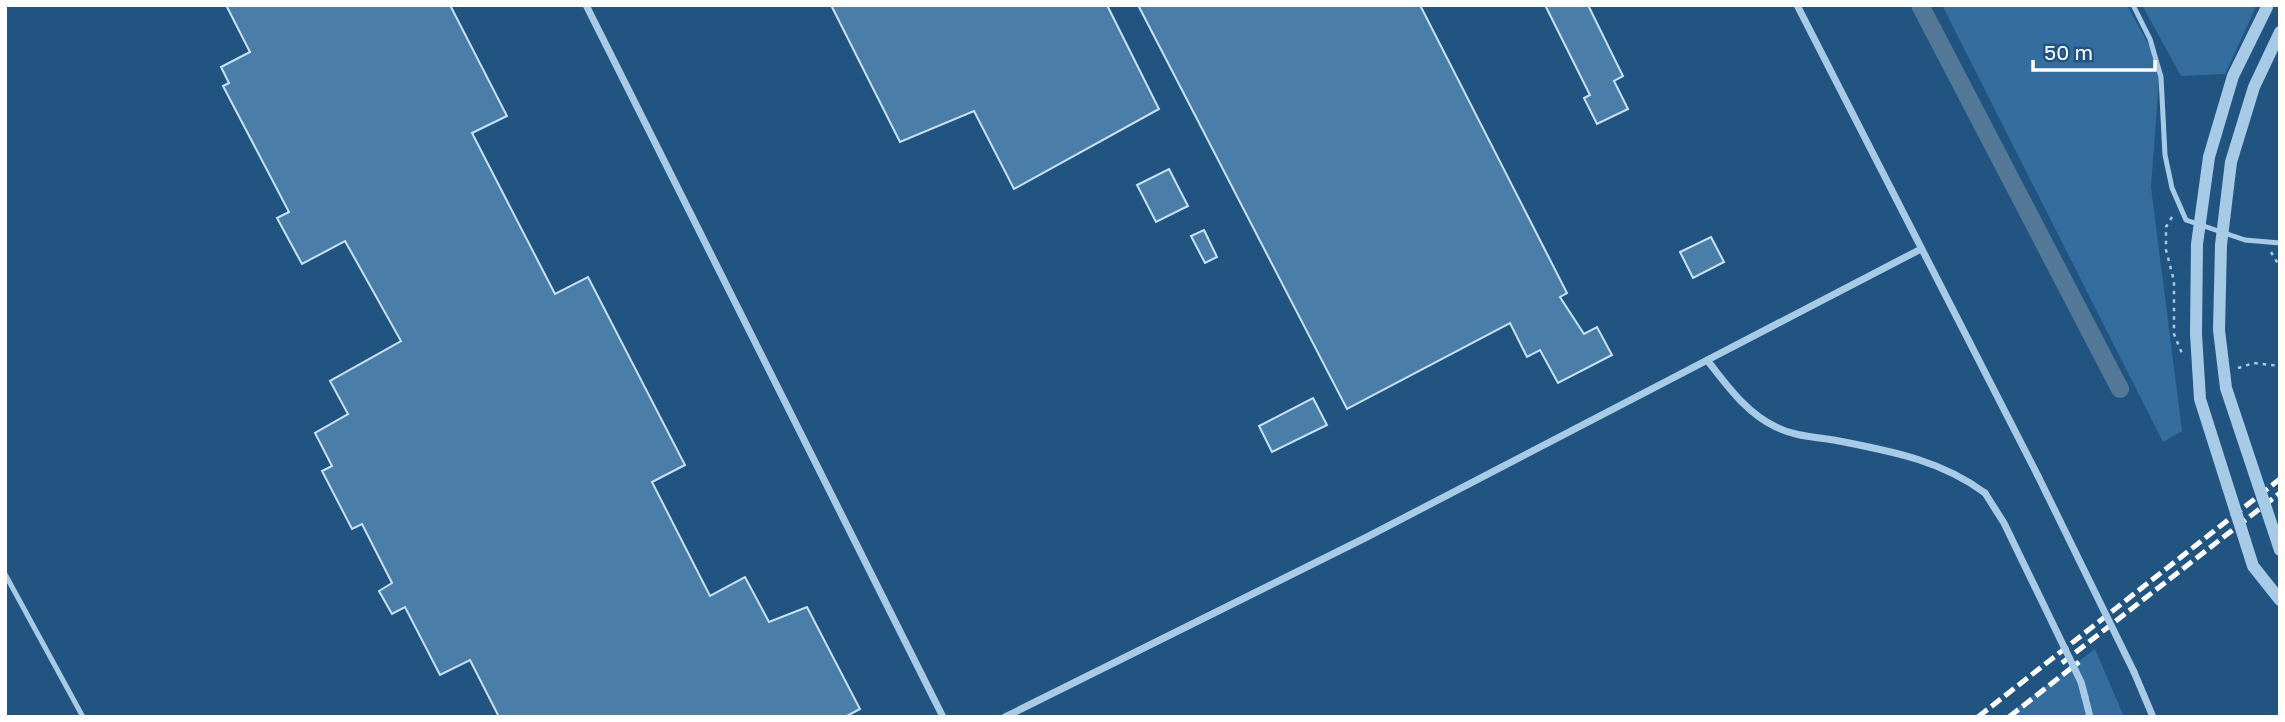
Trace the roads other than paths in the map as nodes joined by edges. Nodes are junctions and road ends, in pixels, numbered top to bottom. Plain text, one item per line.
1 (586, 5) edge
2 (1797, 5) edge
3 (2133, 5) edge
4 (2267, 7) edge
5 (2280, 32) edge
6 (2280, 243) edge
7 (1921, 249) junction
8 (1707, 360) junction
9 (2280, 550) edge
10 (5, 574) edge
11 (2280, 600) edge
12 (83, 717) edge
13 (943, 717) edge
14 (1005, 717) edge
15 (2090, 717) edge
16 (2153, 717) edge

1 - 13 street
2 - 7 street
3 - 6 lane
4 - 11 street, bridge
5 - 9 street, bridge
7 - 8 street
7 - 16 street, bridge
8 - 14 street
8 - 15 street, bridge
10 - 12 lane

